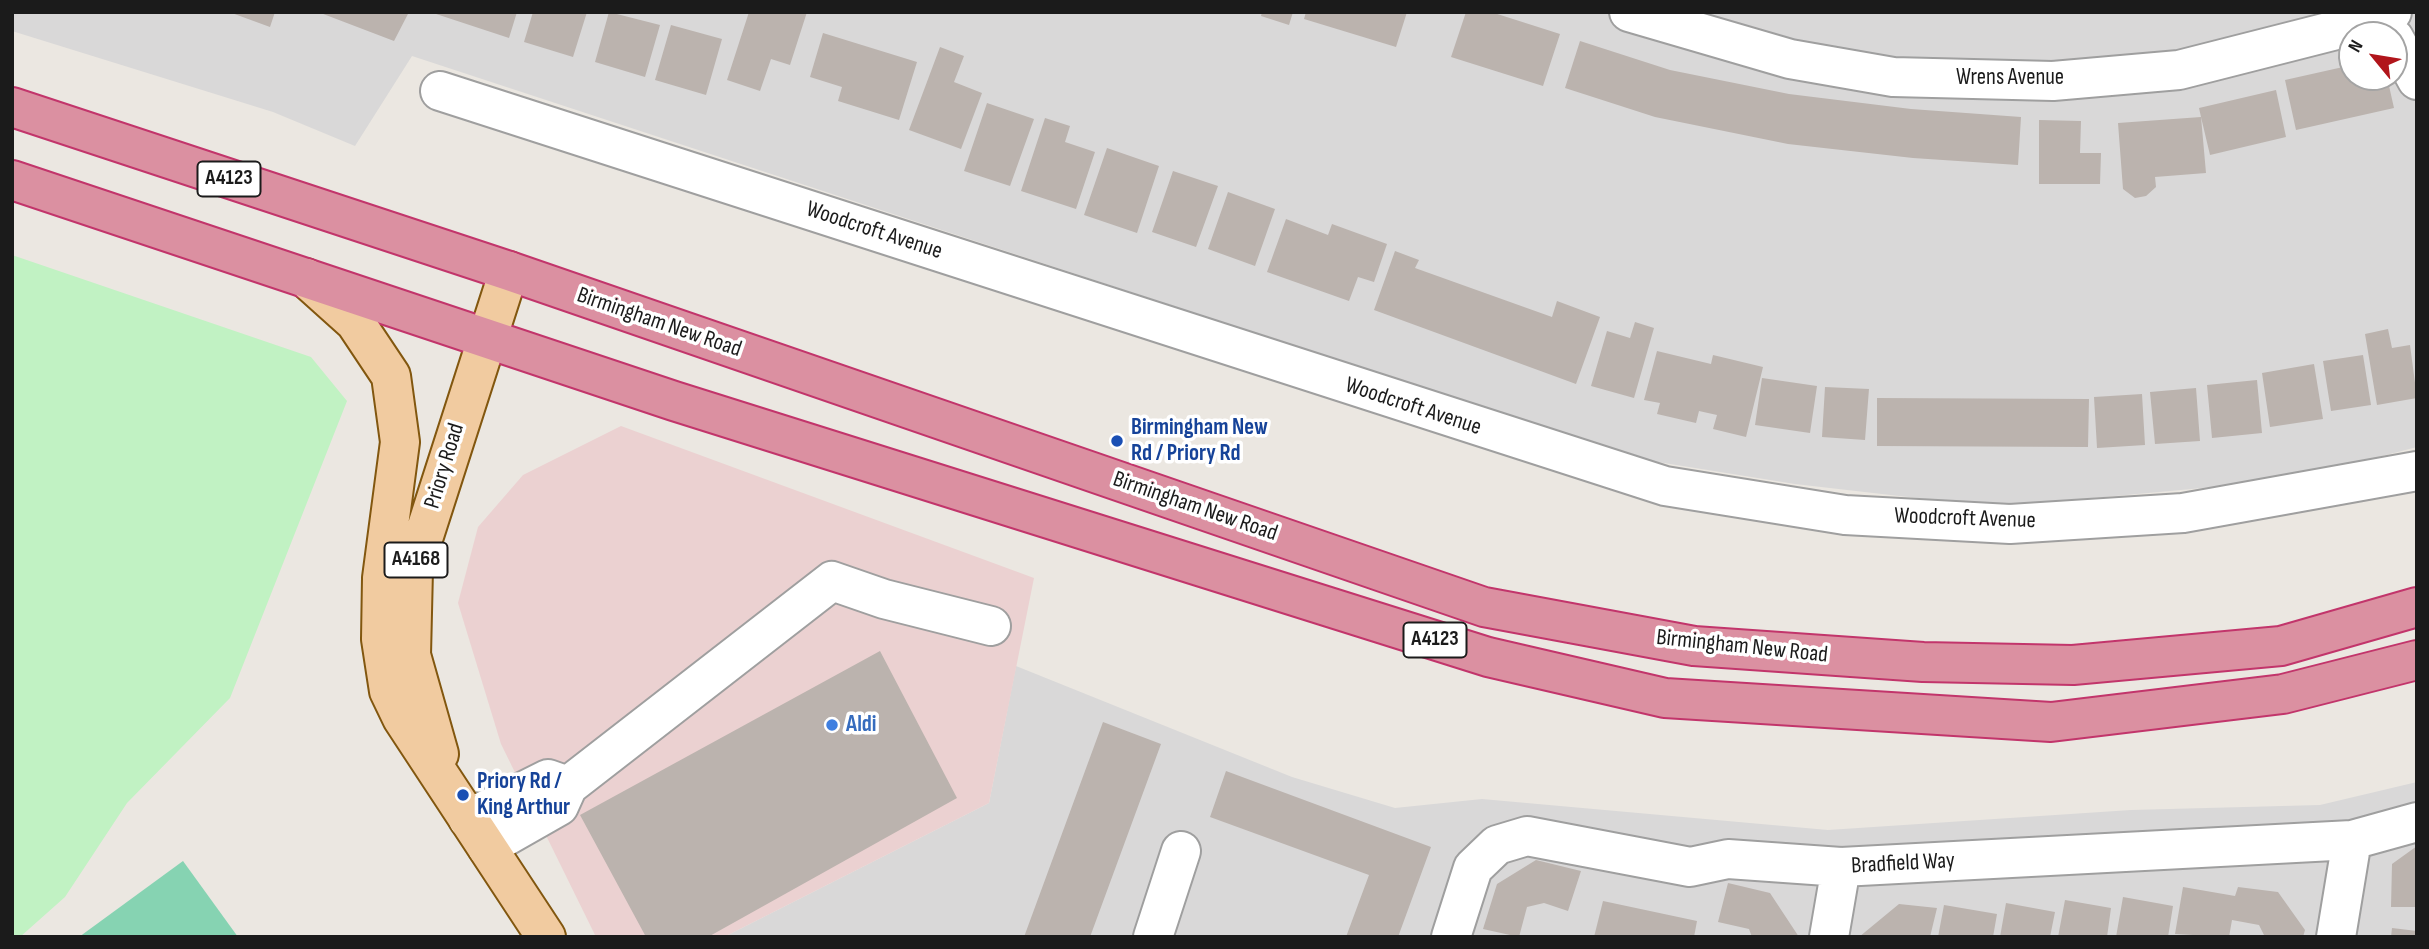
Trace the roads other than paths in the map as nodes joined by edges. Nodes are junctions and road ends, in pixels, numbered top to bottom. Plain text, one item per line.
1 (1629, 12) edge
2 (2338, 36) edge
3 (2408, 62) edge
4 (2417, 80) edge
5 (440, 91) dead end
6 (12, 107) edge
7 (12, 180) edge
8 (509, 271) junction
9 (306, 278) junction
10 (486, 337) junction
11 (2417, 471) edge
12 (2417, 607) edge
13 (991, 626) dead end
14 (2417, 660) edge
15 (448, 787) junction
16 (2417, 822) edge
17 (477, 833) junction
18 (2352, 840) junction
19 (1181, 852) dead end
20 (1841, 867) junction
21 (546, 937) edge
22 (1153, 937) edge
23 (1451, 937) edge
24 (1829, 937) edge
25 (2336, 937) edge

1 - 2 street, Wrens Avenue
3 - 4 street
5 - 11 street, Woodcroft Avenue
6 - 8 highway, Birmingham New Road / A4123
7 - 9 highway, A4123
8 - 10 main road, Priory Road / A4168
8 - 12 highway, Birmingham New Road / A4123
9 - 10 highway, A4123
9 - 15 main road, Priory Road / A4168
10 - 14 highway, A4123
10 - 15 main road, Priory Road / A4168
13 - 17 street
15 - 17 main road, Priory Road / A4168
16 - 18 street, Bradfield Way
17 - 21 main road, Priory Road / A4168
18 - 20 street, Bradfield Way
18 - 25 street
19 - 22 street
20 - 23 street, Bradfield Way
20 - 24 street

